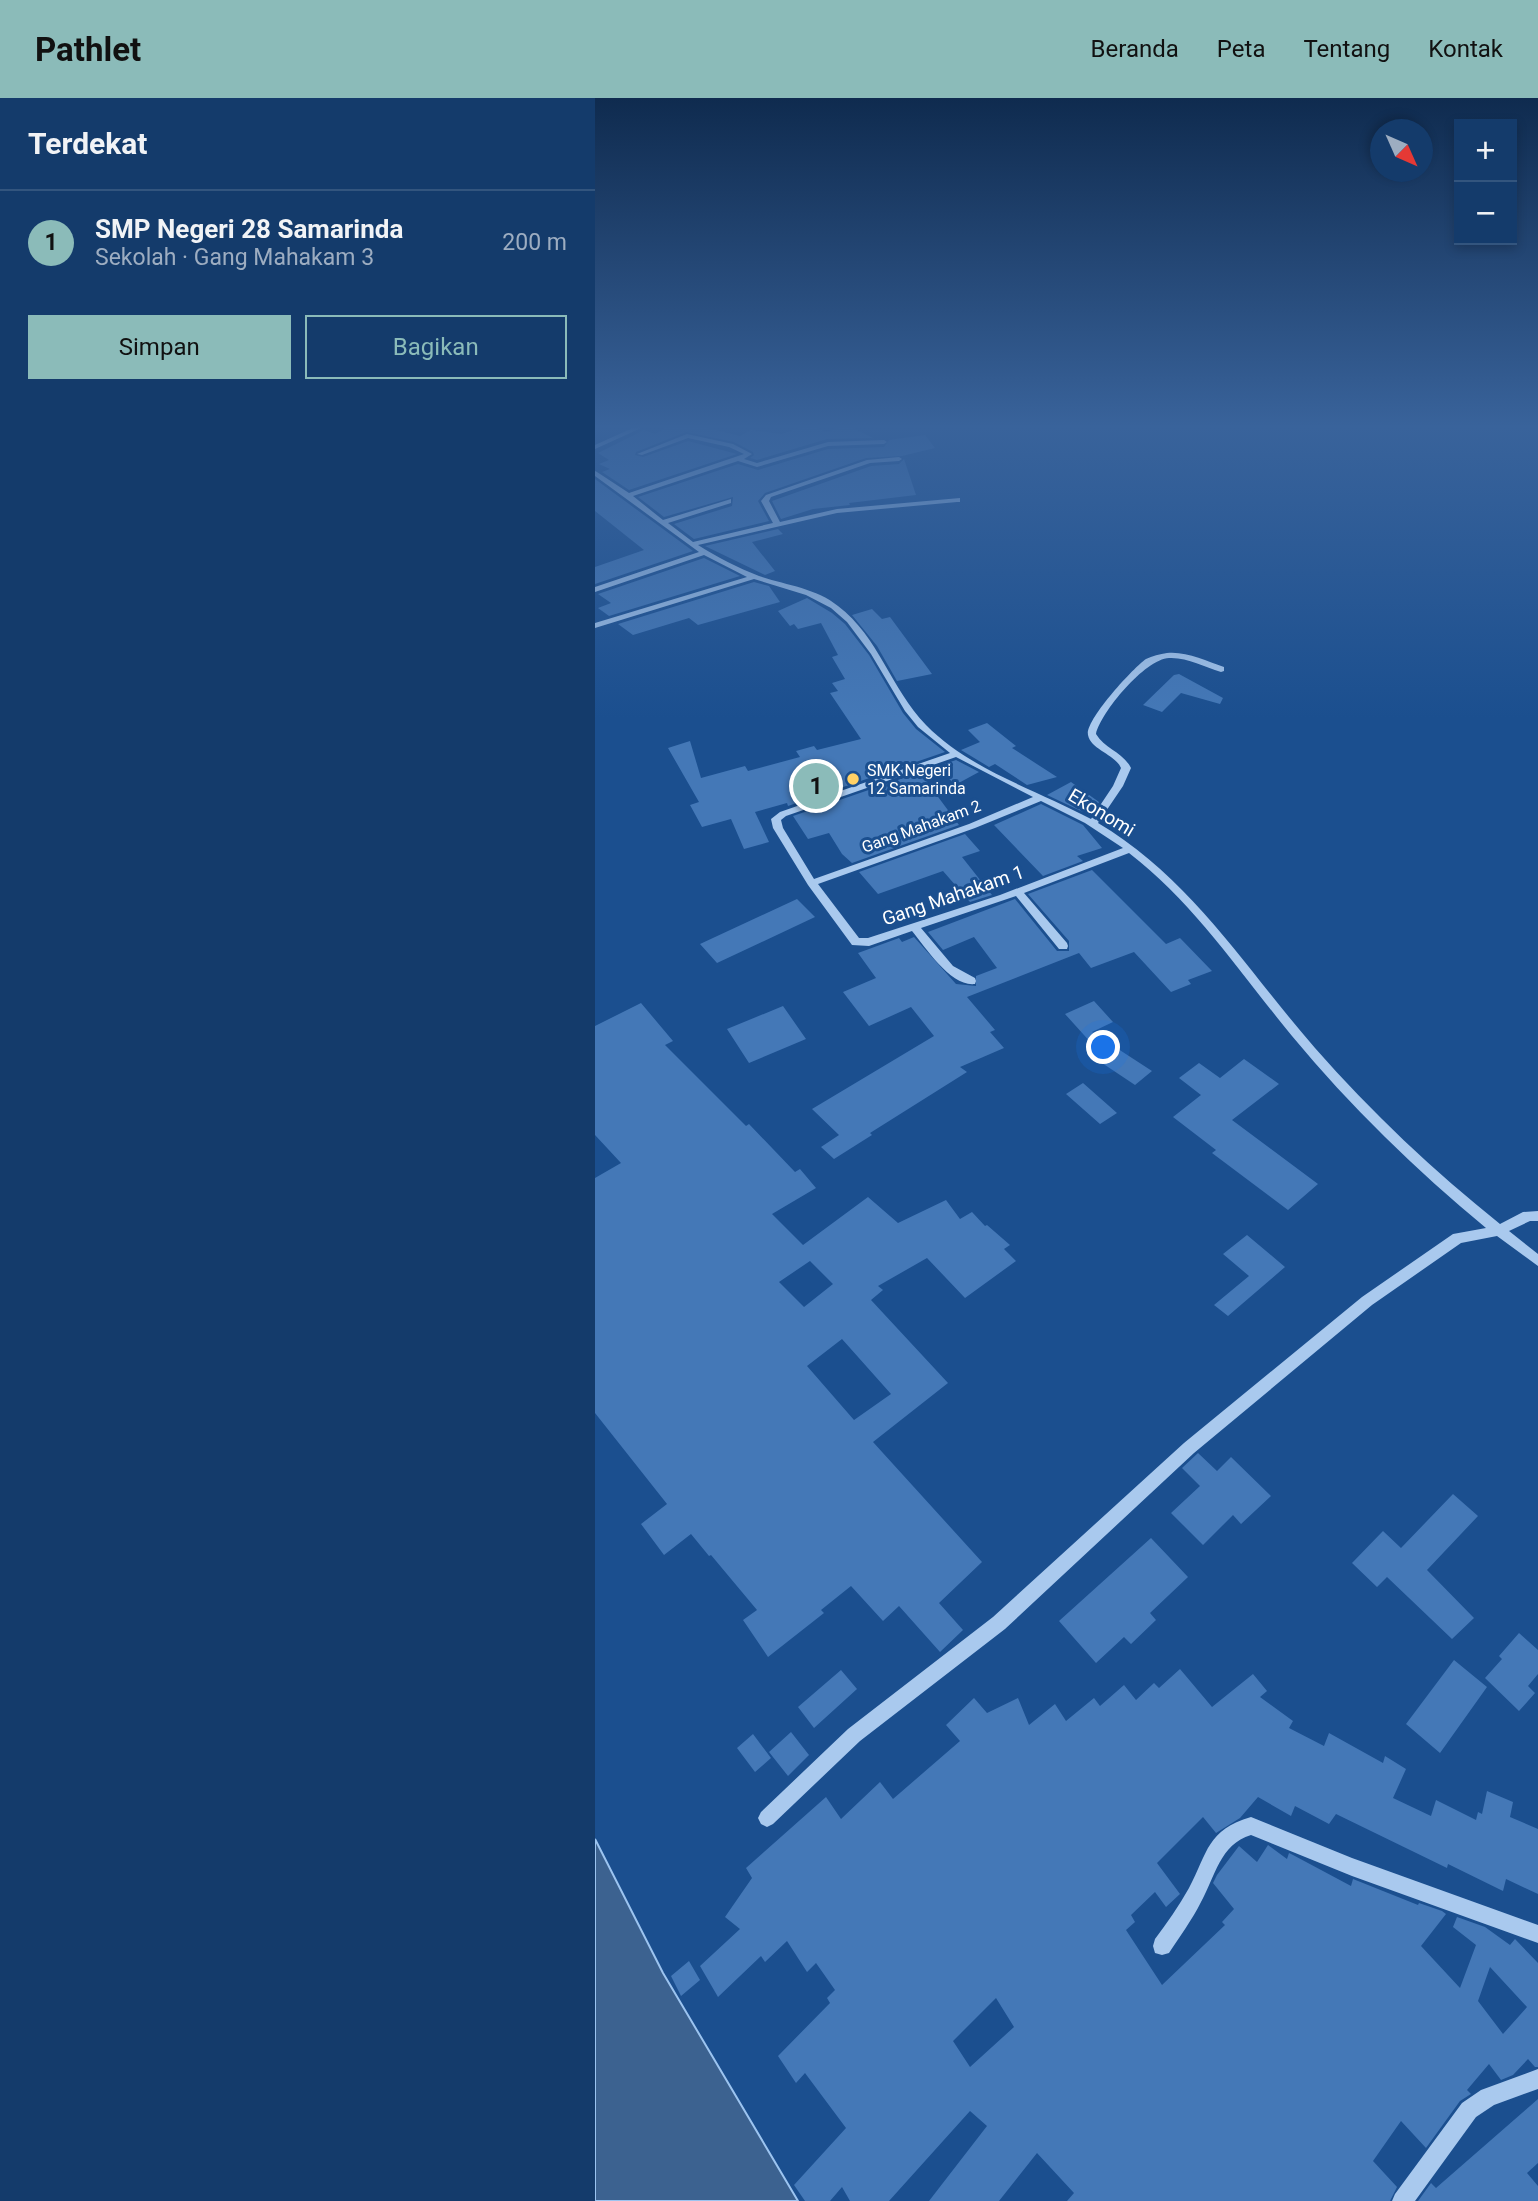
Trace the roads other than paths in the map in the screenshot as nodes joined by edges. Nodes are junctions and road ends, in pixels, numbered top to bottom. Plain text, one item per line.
1 (664, 522) edge
2 (784, 522) edge
3 (776, 524) joint
4 (692, 544) junction
5 (704, 552) junction
6 (754, 577) junction
7 (595, 590) edge
8 (595, 626) edge
9 (1221, 669) dead end
10 (957, 754) junction
11 (1041, 797) junction
12 (1093, 824) junction
13 (1130, 849) junction
14 (812, 883) junction
15 (1018, 892) junction
16 (913, 928) junction
17 (1063, 946) dead end
18 (971, 981) dead end
19 (1538, 1216) edge
20 (1498, 1231) junction
21 (1538, 1261) edge
22 (767, 1818) dead end
23 (1538, 1934) edge
24 (1162, 1946) dead end
25 (1538, 2079) edge
26 (1402, 2201) edge

1 - 4 street, Ekonomi
2 - 3 street
3 - 4 street
4 - 5 street, Ekonomi
5 - 6 street, Ekonomi
5 - 7 street
6 - 8 street
6 - 10 street, Ekonomi
9 - 12 street
10 - 11 street, Ekonomi
10 - 14 street
11 - 12 street, Ekonomi
11 - 14 street, Gang Mahakam 2
12 - 13 street, Ekonomi
13 - 15 street, Gang Mahakam 1
13 - 20 street, Ekonomi
14 - 16 street, Gang Mahakam 1
15 - 16 street, Gang Mahakam 1
15 - 17 street
16 - 18 street
19 - 20 street
20 - 21 street, Ekonomi
20 - 22 street
23 - 24 street
25 - 26 street

